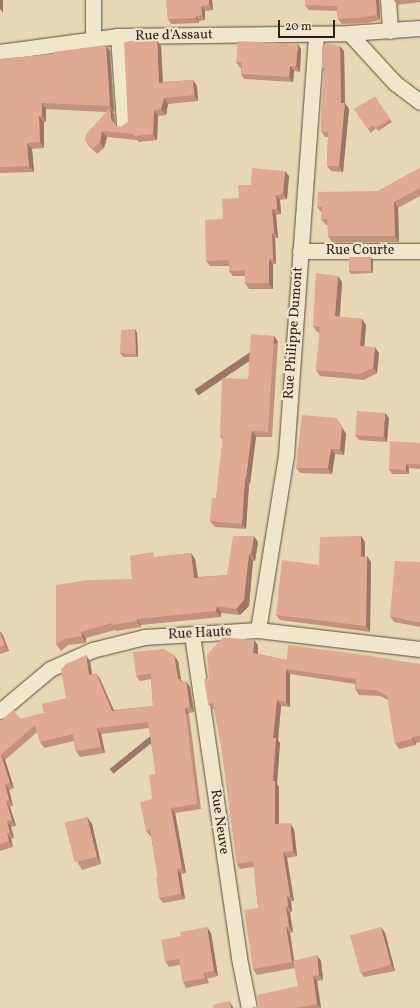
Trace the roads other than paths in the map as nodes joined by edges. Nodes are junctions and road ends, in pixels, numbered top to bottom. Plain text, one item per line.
1 (93, 0) edge
2 (388, 0) edge
3 (420, 28) edge
4 (390, 31) junction
5 (349, 33) junction
6 (316, 34) junction
7 (118, 36) junction
8 (93, 38) junction
9 (0, 52) edge
10 (420, 102) edge
11 (124, 124) edge
12 (300, 251) junction
13 (420, 251) edge
14 (258, 630) junction
15 (192, 635) junction
16 (420, 649) edge
17 (0, 711) edge
18 (249, 1008) edge

1 - 8 street
2 - 4 street
3 - 4 street, Rue d'Assaut
4 - 5 street, Rue d'Assaut
5 - 6 street, Rue d'Assaut
5 - 10 street
6 - 7 street, Rue d'Assaut
6 - 12 street, Rue Philippe Dumont
7 - 8 street, Rue d'Assaut
7 - 11 street
8 - 9 street, Rue d'Assaut
12 - 13 street, Rue Courte
12 - 14 street, Rue Philippe Dumont
14 - 15 street, Rue Haute
14 - 16 street, Rue Haute
15 - 17 street, Rue Haute
15 - 18 street, Rue Neuve

